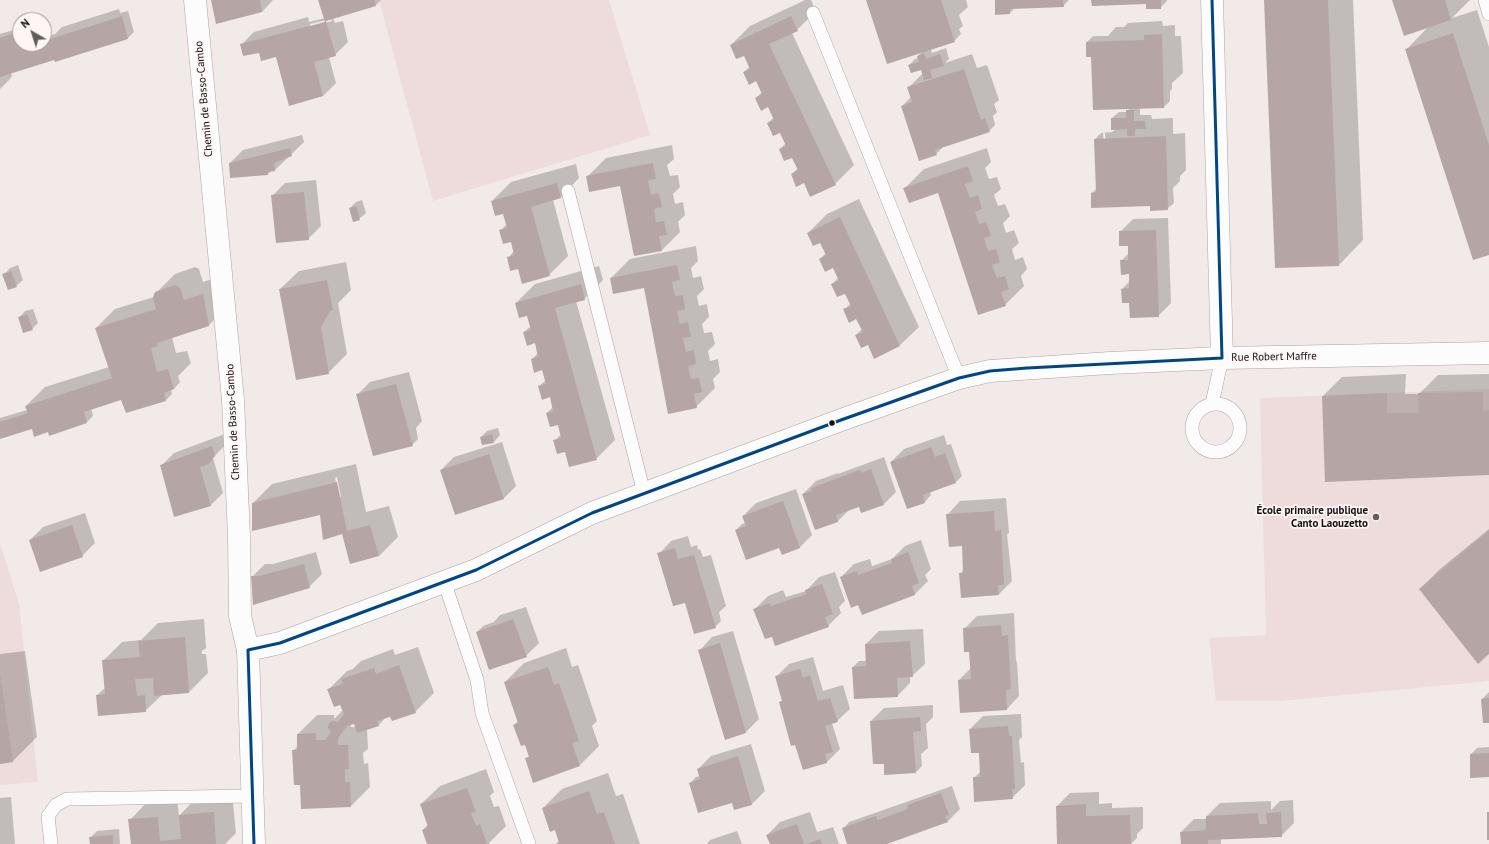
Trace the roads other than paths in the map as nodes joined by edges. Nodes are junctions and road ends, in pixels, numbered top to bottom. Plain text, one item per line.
1 (195, 0) edge
2 (1212, 0) edge
3 (1485, 0) edge
4 (813, 13) dead end
5 (1489, 14) edge
6 (568, 191) dead end
7 (1489, 353) edge
8 (1222, 358) junction
9 (959, 378) junction
10 (1212, 404) dead end
11 (644, 494) junction
12 (444, 582) junction
13 (248, 650) junction
14 (252, 796) junction
15 (51, 844) edge
16 (254, 844) edge
17 (529, 844) edge

1 - 13 street, Chemin de Basso-Cambo
2 - 8 street
3 - 5 lane
4 - 9 lane
6 - 11 lane
7 - 8 street, Rue Robert Maffre
8 - 9 street, Rue Robert Maffre
8 - 10 lane
9 - 11 street, Rue Robert Maffre
11 - 12 street, Rue Robert Maffre
12 - 13 street, Rue Robert Maffre
12 - 17 lane
13 - 14 street, Chemin de Basso-Cambo
14 - 15 lane
14 - 16 street, Chemin de Basso-Cambo

